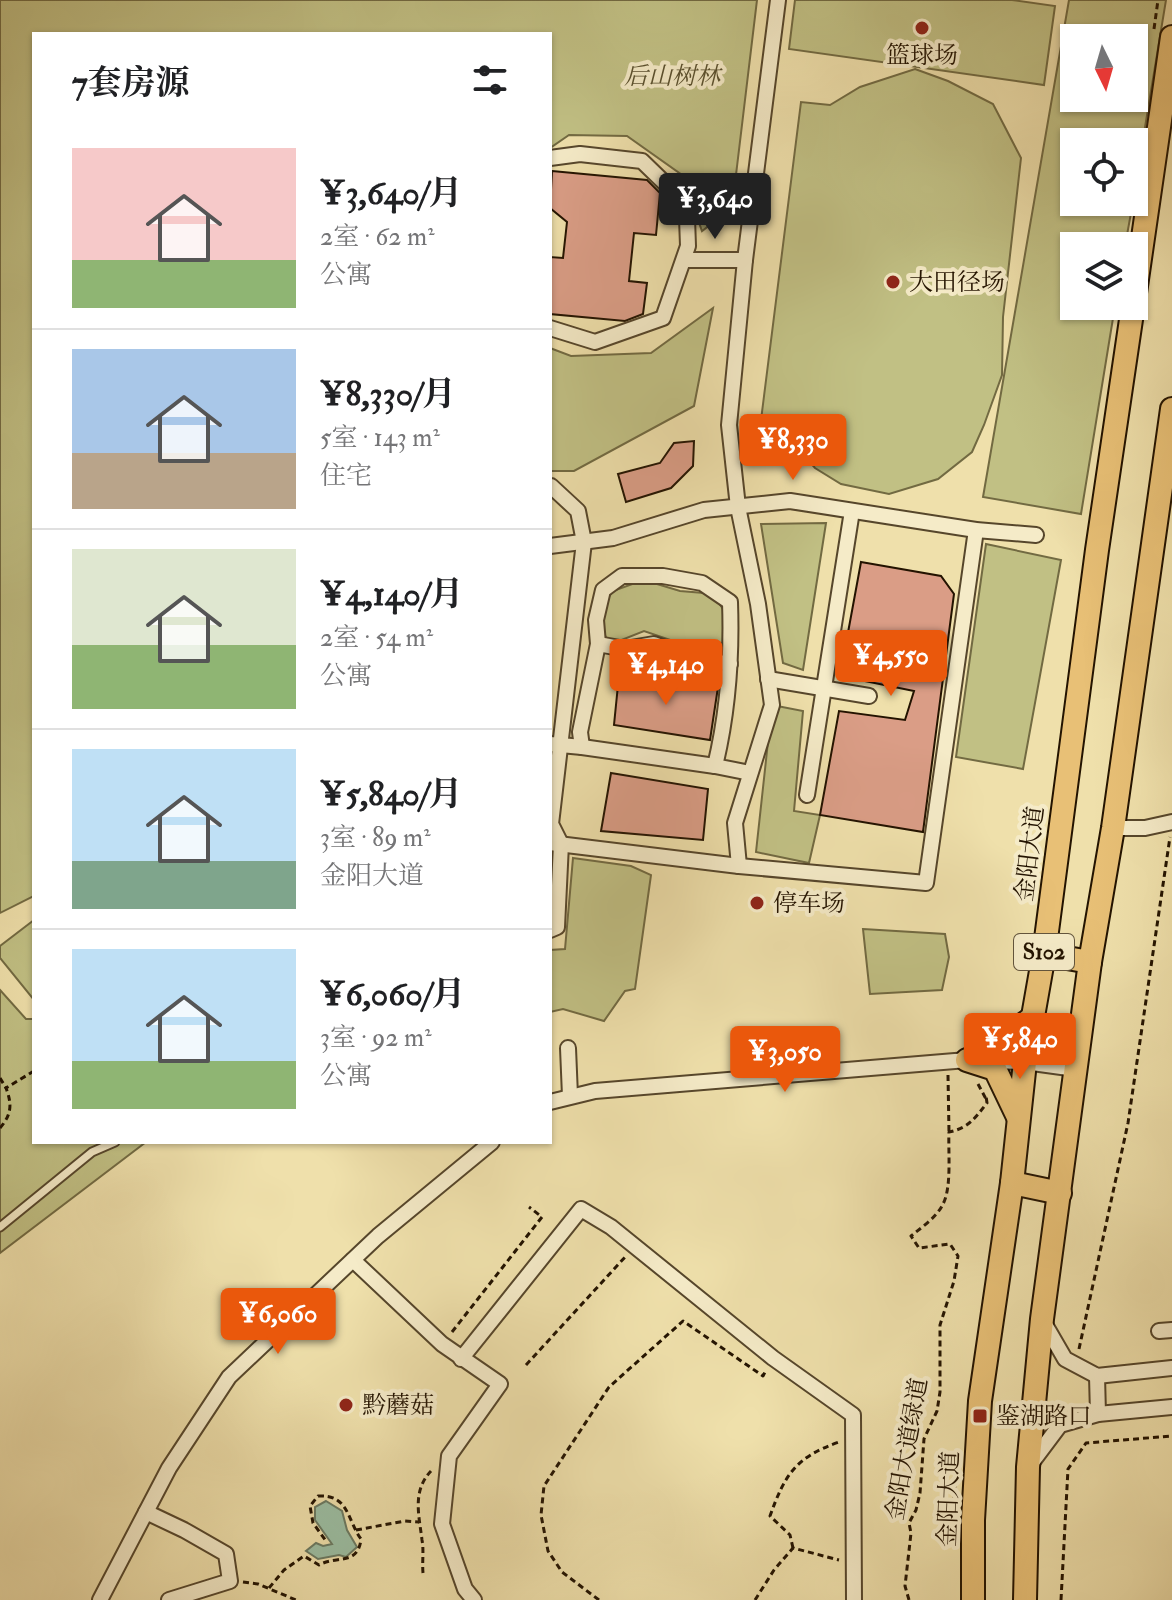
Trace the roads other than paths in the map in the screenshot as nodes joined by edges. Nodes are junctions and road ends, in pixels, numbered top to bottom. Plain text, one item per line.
1 (778, 0) edge
2 (1172, 37) edge
3 (552, 158) edge
4 (1144, 232) edge
5 (685, 260) junction
6 (745, 260) junction
7 (1131, 320) edge
8 (552, 329) edge
9 (1172, 415) edge
10 (552, 487) edge
11 (738, 507) junction
12 (852, 511) junction
13 (976, 530) junction
14 (1036, 535) dead end
15 (584, 542) junction
16 (552, 546) edge
17 (598, 644) junction
18 (730, 664) junction
19 (768, 679) junction
20 (869, 696) dead end
21 (556, 745) edge
22 (582, 747) junction
23 (715, 766) junction
24 (750, 773) junction
25 (807, 795) dead end
26 (552, 808) edge
27 (1172, 823) edge
28 (1113, 828) junction
29 (555, 843) edge
30 (739, 866) junction
31 (552, 929) edge
32 (1044, 954) junction
33 (1090, 962) junction
34 (1032, 1018) junction
35 (999, 1043) joint
36 (568, 1048) dead end
37 (967, 1060) junction
38 (1025, 1062) junction
39 (1076, 1069) junction
40 (570, 1096) junction
41 (552, 1101) edge
42 (1018, 1117) junction
43 (110, 1144) edge
44 (490, 1144) edge
45 (1012, 1183) junction
46 (1060, 1193) junction
47 (0, 1227) edge
48 (353, 1260) junction
49 (1042, 1319) junction
50 (461, 1359) junction
51 (1172, 1368) edge
52 (1097, 1376) junction
53 (1172, 1407) edge
54 (1098, 1414) junction
55 (1028, 1467) junction
56 (146, 1512) junction
57 (100, 1600) edge
58 (169, 1600) edge
59 (474, 1600) edge
60 (854, 1600) edge
61 (973, 1600) edge
62 (1025, 1600) edge

1 - 6 street
2 - 4 main road
3 - 5 street
5 - 6 street
5 - 8 street
6 - 11 street
7 - 32 main road, 金阳大道 / S102
9 - 28 main road, S102
10 - 15 street
11 - 12 street
11 - 15 street
11 - 19 street
12 - 13 street
12 - 25 street
13 - 14 street
13 - 30 street
15 - 16 street
15 - 21 street
17 - 18 street
17 - 18 street
17 - 22 street
18 - 23 street
19 - 20 street
19 - 24 street
21 - 22 street
21 - 26 street
22 - 23 street
23 - 24 street
24 - 30 street
27 - 28 street
28 - 33 main road, S102
29 - 30 street
29 - 31 street
32 - 33 main road
32 - 34 main road, 金阳大道 / S102
33 - 39 main road, S102
34 - 35 main road
34 - 38 main road, 金阳大道 / S102
35 - 37 street
36 - 40 street
37 - 38 street
37 - 40 street
37 - 42 main road
38 - 39 street
38 - 42 main road, 金阳大道 / S102
39 - 46 main road, S102
40 - 41 street
42 - 45 main road, 金阳大道 / S102
43 - 47 lane
44 - 48 street
45 - 46 main road
45 - 61 main road, 金阳大道 / S102
46 - 49 main road, S102
48 - 50 street
48 - 56 street
49 - 52 street
49 - 55 main road, S102
50 - 59 street
50 - 60 street
51 - 52 street
52 - 54 street
53 - 54 street
54 - 55 street
55 - 62 main road, S102
56 - 57 street
56 - 58 street

